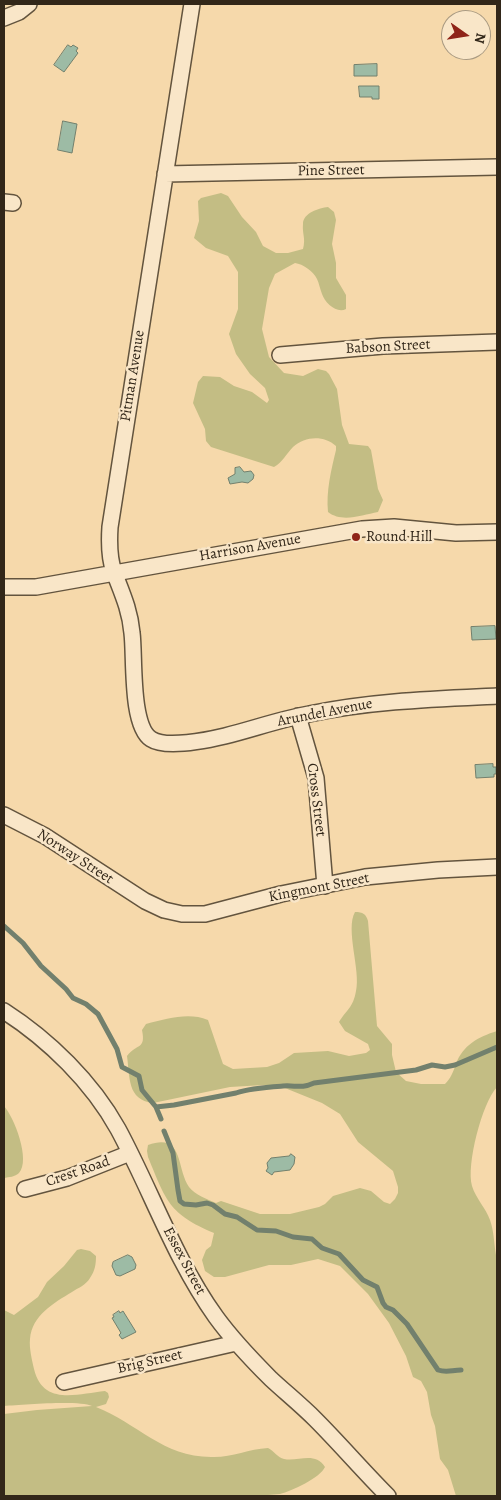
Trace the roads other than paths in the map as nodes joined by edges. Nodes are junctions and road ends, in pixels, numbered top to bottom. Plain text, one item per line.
1 (28, 4) edge
2 (192, 4) edge
3 (4, 18) edge
4 (497, 167) edge
5 (165, 174) junction
6 (497, 342) edge
7 (280, 356) dead end
8 (497, 532) edge
9 (114, 572) junction
10 (4, 587) edge
11 (497, 696) edge
12 (298, 716) junction
13 (155, 741) joint
14 (4, 815) edge
15 (497, 867) edge
16 (325, 886) junction
17 (144, 901) joint
18 (4, 1011) edge
19 (130, 1153) junction
20 (25, 1189) dead end
21 (236, 1343) junction
22 (64, 1382) dead end
23 (388, 1496) edge

1 - 3 street
2 - 5 street, Pitman Avenue
4 - 5 street, Pine Street
5 - 9 street, Pitman Avenue
6 - 7 street, Babson Street
8 - 9 street, Harrison Avenue
9 - 10 street, Harrison Avenue
9 - 13 street, Pitman Avenue
11 - 12 street, Arundel Avenue
12 - 13 street, Arundel Avenue
12 - 16 street, Cross Street
14 - 17 street, Norway Street
15 - 16 street, Kingmont Street
16 - 17 street, Kingmont Street
18 - 19 street, Essex Street
19 - 20 street, Crest Road
19 - 21 street, Essex Street
21 - 22 street, Brig Street
21 - 23 street, Essex Street

